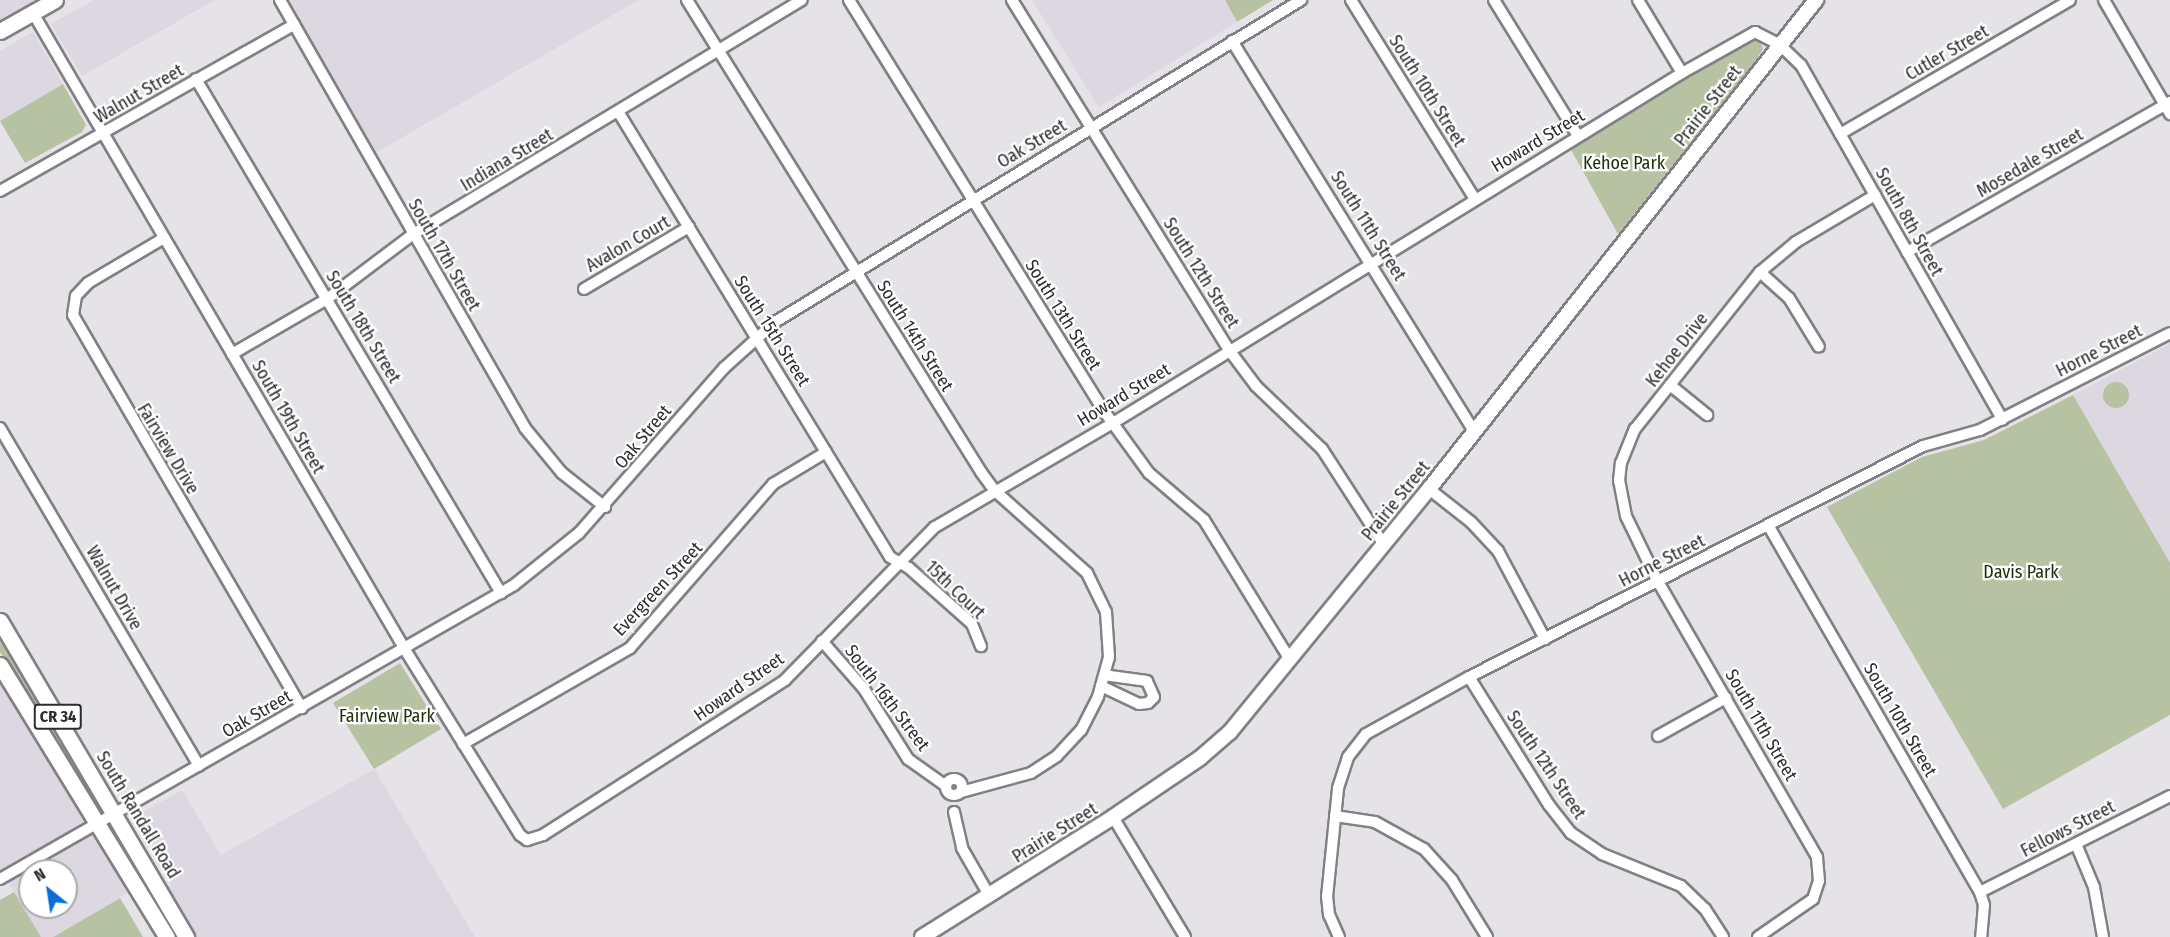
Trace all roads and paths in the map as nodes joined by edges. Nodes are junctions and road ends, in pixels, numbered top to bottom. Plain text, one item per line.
1 (55, 0) edge
2 (280, 0) edge
3 (687, 0) edge
4 (802, 0) edge
5 (849, 0) edge
6 (1012, 0) edge
7 (1301, 0) edge
8 (1351, 0) edge
9 (1494, 0) edge
10 (1638, 0) edge
11 (1816, 0) edge
12 (2070, 0) edge
13 (2104, 0) edge
14 (33, 13) junction
15 (294, 25) junction
16 (0, 31) edge
17 (1232, 40) junction
18 (1780, 45) junction
19 (719, 51) junction
20 (1682, 73) junction
21 (196, 79) junction
22 (2168, 107) edge
23 (619, 113) junction
24 (1092, 127) junction
25 (104, 133) junction
26 (1840, 134) junction
27 (1578, 136) junction
28 (0, 191) edge
29 (1875, 195) junction
30 (1476, 199) junction
31 (971, 201) junction
32 (688, 227) junction
33 (412, 235) junction
34 (164, 238) junction
35 (1907, 252) junction
36 (1371, 262) junction
37 (854, 272) junction
38 (1760, 272) junction
39 (584, 289) dead end
40 (327, 299) junction
41 (2170, 333) edge
42 (756, 337) junction
43 (1819, 347) dead end
44 (1229, 350) junction
45 (232, 354) junction
46 (1670, 385) junction
47 (1707, 415) dead end
48 (2003, 420) junction
49 (1113, 423) junction
50 (0, 428) edge
51 (1474, 431) junction
52 (826, 452) junction
53 (1430, 489) junction
54 (993, 490) junction
55 (605, 507) junction
56 (1768, 525) junction
57 (1384, 545) junction
58 (899, 562) junction
59 (1658, 582) junction
60 (501, 593) junction
61 (0, 621) edge
62 (1545, 639) junction
63 (822, 641) junction
64 (981, 646) dead end
65 (404, 648) junction
66 (1290, 660) junction
67 (0, 665) edge
68 (1469, 677) junction
69 (1726, 698) junction
70 (302, 708) junction
71 (1658, 736) dead end
72 (463, 744) junction
73 (199, 766) junction
74 (954, 787) junction
75 (2170, 796) edge
76 (115, 813) junction
77 (1335, 816) junction
78 (1113, 818) junction
79 (96, 824) junction
80 (520, 836) joint
81 (2076, 844) junction
82 (0, 879) edge
83 (1980, 891) junction
84 (989, 895) junction
85 (926, 936) edge
86 (167, 937) edge
87 (186, 937) edge
88 (1185, 937) edge
89 (1340, 937) edge
90 (1487, 937) edge
91 (1723, 937) edge
92 (1758, 937) edge
93 (1981, 937) edge
94 (2103, 937) edge

1 - 14 main road
2 - 15 street, South 17th Street
3 - 19 street, South 14th Street
4 - 19 street, Indiana Street
5 - 31 street, South 13th Street
6 - 24 street, South 12th Street
7 - 17 street, Oak Street
8 - 30 street, South 10th Street
9 - 27 street
10 - 20 street
11 - 18 street, Prairie Street
12 - 26 street, Cutler Street
13 - 22 street
14 - 16 main road
14 - 25 street, South 19th Street
15 - 21 street, Walnut Street
15 - 33 street, South 17th Street
17 - 24 street, Oak Street
17 - 36 street, South 11th Street
18 - 20 street, Howard Street
18 - 26 street, South 8th Street
18 - 51 street, Prairie Street
19 - 23 street, Indiana Street
19 - 37 street, South 14th Street
20 - 27 street, Howard Street
21 - 25 street, Walnut Street
21 - 40 street, South 18th Street
22 - 35 street, Mosedale Street
23 - 32 street, South 15th Street
23 - 33 street, Indiana Street
24 - 31 street, Oak Street
24 - 44 street, South 12th Street
25 - 28 street, Walnut Street
25 - 34 street, South 19th Street
26 - 29 street, South 8th Street
27 - 30 street, Howard Street
29 - 35 street, South 8th Street
29 - 38 street, Kehoe Drive
30 - 36 street, Howard Street
31 - 37 street, Oak Street
31 - 49 street, South 13th Street
32 - 39 street, Avalon Court
32 - 42 street, South 15th Street
33 - 40 street, Indiana Street
33 - 55 street, South 17th Street
34 - 45 street, South 19th Street
34 - 70 street, Fairview Drive
35 - 48 street, South 8th Street
36 - 44 street, Howard Street
36 - 51 street, South 11th Street
37 - 42 street, Oak Street
37 - 54 street, South 14th Street
38 - 43 street
38 - 46 street, Kehoe Drive
40 - 45 street, Indiana Street
40 - 60 street, South 18th Street
41 - 48 street, Horne Street
42 - 52 street, South 15th Street
42 - 55 street, Oak Street
44 - 49 street, Howard Street
44 - 57 street, South 12th Street
45 - 65 street, South 19th Street
46 - 47 street
46 - 59 street, Kehoe Drive
48 - 56 street, Horne Street
49 - 54 street, Howard Street
49 - 66 street, South 13th Street
50 - 73 street, Walnut Drive
51 - 53 street, Prairie Street
52 - 58 street, South 15th Street
52 - 72 street, Evergreen Street
53 - 57 street, Prairie Street
53 - 62 street
54 - 58 street, Howard Street
54 - 74 street, South 14th Street
55 - 60 street, Oak Street
56 - 59 street, Horne Street
56 - 83 street, South 10th Street
57 - 66 street, Prairie Street
58 - 63 street, Howard Street
58 - 64 street, 15th Court
59 - 62 street, Horne Street
59 - 69 street, South 11th Street
60 - 65 street, Oak Street
61 - 76 main road, South Randall Road / CR 34
62 - 68 street, Horne Street
63 - 74 street, South 16th Street
63 - 80 street, Howard Street
65 - 70 street, Oak Street
65 - 72 street, South 19th Street
66 - 78 street, Prairie Street
67 - 79 main road, CR 34
68 - 77 street, Horne Street
68 - 91 street, South 12th Street
69 - 71 street
69 - 92 street, South 11th Street
70 - 73 street, Oak Street
72 - 80 street, South 19th Street
73 - 76 street, Oak Street
74 - 84 street
75 - 81 street, Fellows Street
76 - 79 street, Oak Street
76 - 87 main road, South Randall Road / CR 34
77 - 89 street, Horne Street
77 - 90 street
78 - 84 street, Prairie Street
78 - 88 street
79 - 82 street, Oak Street
79 - 86 main road, CR 34
81 - 83 street, Fellows Street
81 - 94 street
83 - 93 street, South 10th Street
84 - 85 street, Prairie Street

